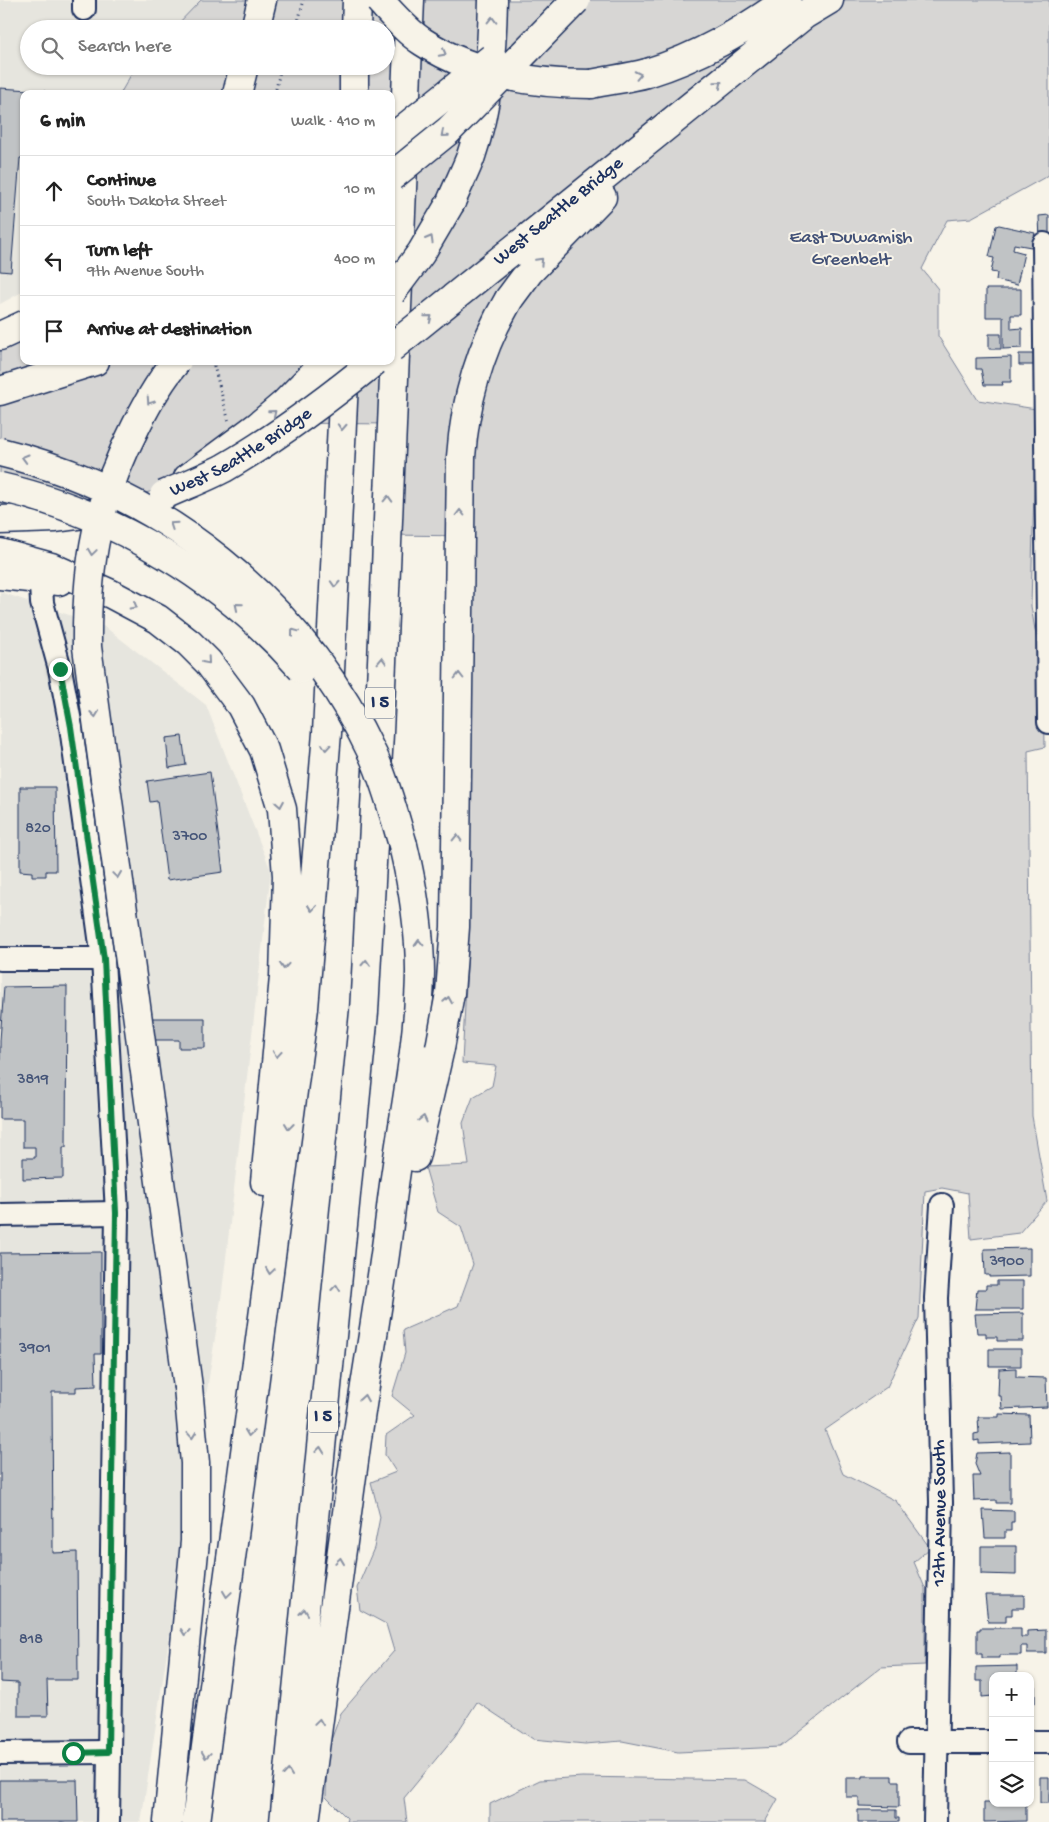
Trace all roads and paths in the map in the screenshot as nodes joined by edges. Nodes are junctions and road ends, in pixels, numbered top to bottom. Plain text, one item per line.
1 (262, 0) edge
2 (304, 0) edge
3 (357, 0) edge
4 (379, 0) edge
5 (410, 0) edge
6 (492, 0) edge
7 (566, 0) edge
8 (576, 0) edge
9 (787, 0) edge
10 (829, 0) edge
11 (257, 20) edge
12 (298, 20) edge
13 (356, 20) edge
14 (242, 75) edge
15 (279, 75) edge
16 (354, 75) edge
17 (238, 90) edge
18 (276, 90) edge
19 (354, 90) edge
20 (681, 115) junction
21 (395, 136) edge
22 (395, 174) edge
23 (1044, 244) dead end
24 (395, 288) edge
25 (20, 327) edge
26 (395, 329) edge
27 (0, 336) edge
28 (395, 345) edge
29 (34, 365) edge
30 (82, 365) edge
31 (174, 365) edge
32 (214, 365) edge
33 (322, 365) edge
34 (345, 365) edge
35 (370, 365) edge
36 (393, 365) edge
37 (0, 375) edge
38 (0, 390) edge
39 (1048, 419) edge
40 (231, 429) dead end
41 (0, 452) edge
42 (0, 487) edge
43 (164, 495) junction
44 (3, 519) edge
45 (0, 553) edge
46 (0, 575) edge
47 (41, 585) dead end
48 (95, 586) junction
49 (1048, 682) edge
50 (1049, 722) edge
51 (403, 845) junction
52 (104, 959) junction
53 (0, 960) edge
54 (292, 1007) junction
55 (427, 1046) junction
56 (942, 1205) dead end
57 (116, 1213) junction
58 (0, 1215) edge
59 (909, 1742) dead end
60 (989, 1742) edge
61 (1034, 1742) edge
62 (1049, 1742) edge
63 (936, 1743) junction
64 (108, 1752) junction
65 (0, 1753) edge
66 (108, 1822) edge
67 (168, 1822) edge
68 (196, 1822) edge
69 (284, 1822) edge
70 (305, 1822) edge
71 (935, 1822) edge

1 - 11 highway
2 - 12 path
3 - 13 highway
4 -> 9 highway, bridge
26 -> 5 highway, I 5, bridge
24 -> 6 highway, bridge
7 - 21 highway, bridge
8 -> 22 highway, bridge
20 -> 10 highway
14 - 17 highway
15 - 18 path
16 - 19 highway
28 -> 20 highway, West Seattle Bridge, bridge
55 -> 20 highway, bridge
23 - 39 street
25 - 27 highway
29 - 37 highway
30 - 38 highway
31 -> 67 highway, bridge
32 - 40 path
43 -> 33 highway, bridge
34 -> 54 highway
35 - 43 highway, West Seattle Bridge, bridge
69 -> 36 highway, I 5, bridge
39 - 49 street
51 -> 41 highway, bridge
51 -> 42 highway, bridge
43 - 44 highway, West Seattle Bridge, bridge
45 - 48 highway
46 - 48 highway
47 - 52 street
48 -> 54 highway
49 - 50 street
55 -> 51 highway
52 - 53 street
52 - 57 street
54 -> 68 highway
70 -> 55 highway
56 - 63 street, 12th Avenue South
57 - 58 street
57 - 64 street
59 - 63 street
60 - 63 street
61 - 62 street
63 - 71 street, 12th Avenue South
64 - 65 street
64 - 66 street

